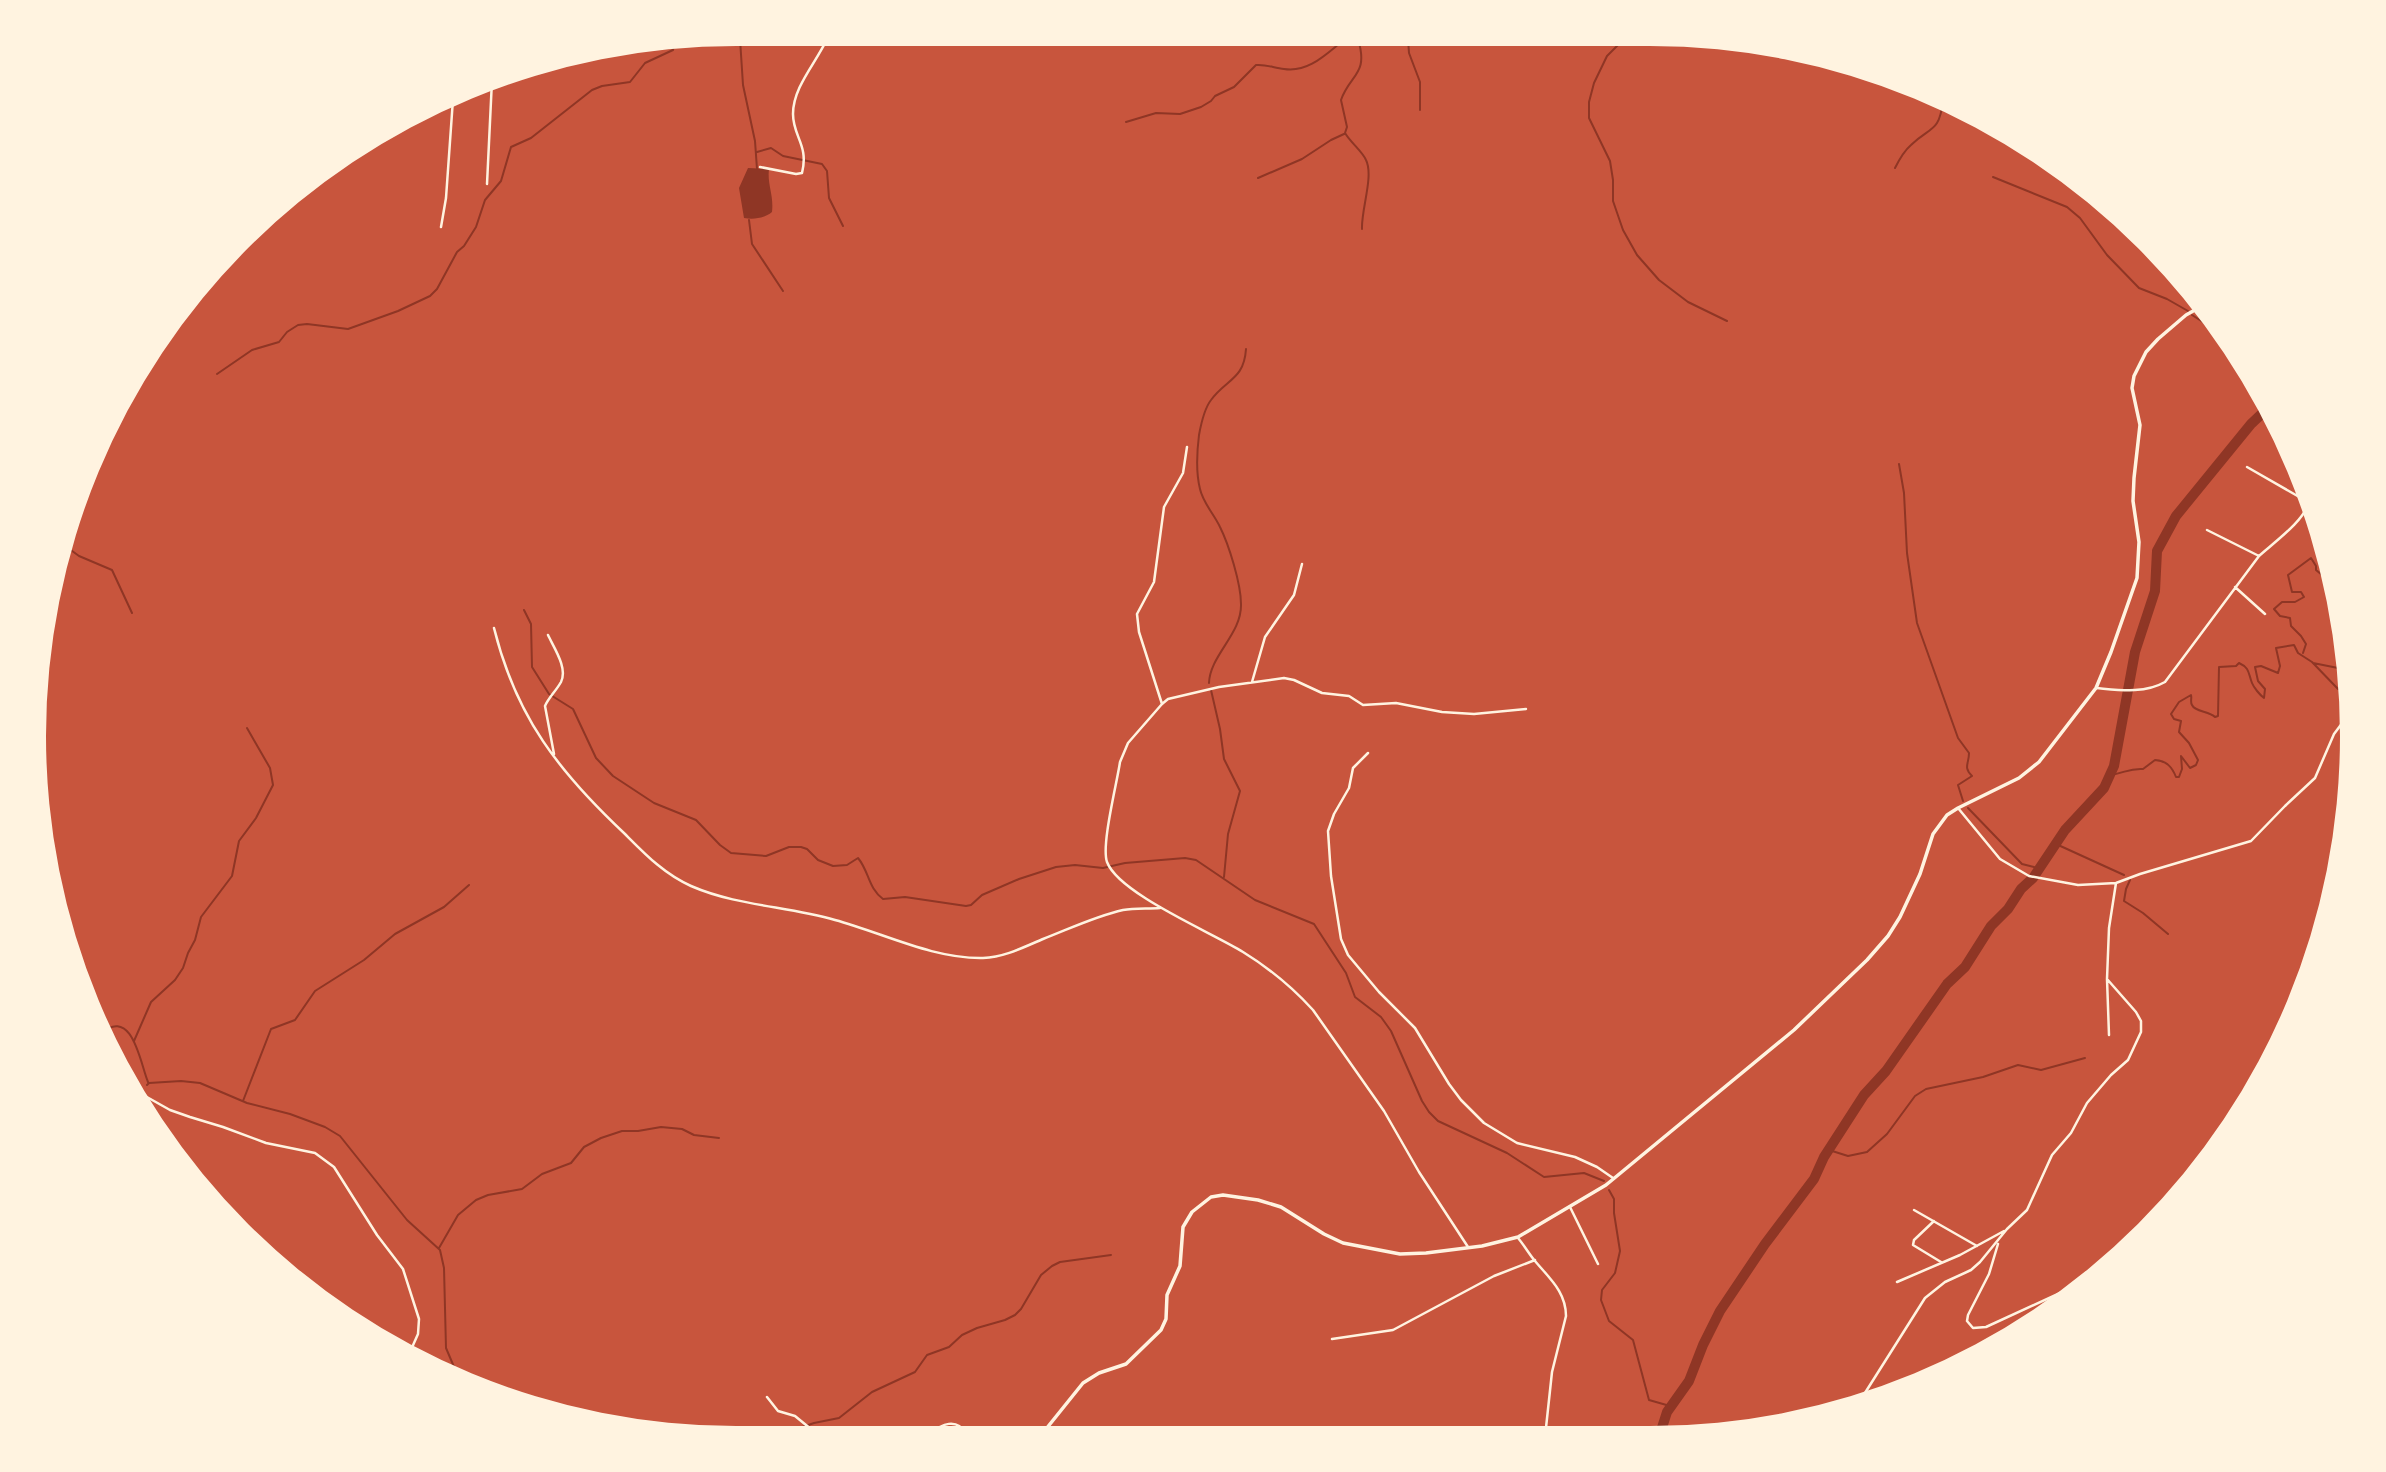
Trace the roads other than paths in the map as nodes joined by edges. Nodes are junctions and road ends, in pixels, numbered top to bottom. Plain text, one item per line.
1 (824, 46) edge
2 (491, 91) edge
3 (452, 107) edge
4 (760, 167) dead end
5 (487, 184) dead end
6 (441, 226) dead end
7 (2194, 311) edge
8 (1186, 447) dead end
9 (2248, 467) dead end
10 (2297, 496) edge
11 (2304, 513) edge
12 (2207, 530) dead end
13 (2259, 556) junction
14 (1302, 564) dead end
15 (2235, 587) junction
16 (2265, 614) dead end
17 (494, 628) dead end
18 (548, 635) dead end
19 (1252, 682) junction
20 (2096, 688) junction
21 (1162, 704) junction
22 (1526, 709) dead end
23 (2340, 726) edge
24 (1368, 753) dead end
25 (555, 757) junction
26 (1958, 808) junction
27 (2116, 883) junction
28 (1160, 908) junction
29 (2107, 979) junction
30 (2109, 1035) dead end
31 (148, 1097) edge
32 (1613, 1178) junction
33 (1570, 1207) junction
34 (1914, 1210) dead end
35 (1934, 1221) junction
36 (2007, 1229) junction
37 (1518, 1237) junction
38 (1998, 1241) junction
39 (1977, 1246) junction
40 (1468, 1247) junction
41 (1535, 1260) junction
42 (1941, 1262) junction
43 (1598, 1264) dead end
44 (1897, 1282) dead end
45 (2053, 1296) edge
46 (1332, 1339) dead end
47 (413, 1345) edge
48 (1866, 1392) edge
49 (767, 1397) dead end
50 (808, 1426) edge
51 (940, 1426) edge
52 (960, 1426) edge
53 (1048, 1426) edge
54 (1546, 1426) edge

1 - 4 street
2 - 5 street
3 - 6 street
7 - 20 street
8 - 21 street
9 - 10 street
11 - 13 street
12 - 13 street
13 - 15 street
14 - 19 street
15 - 16 street
15 - 20 street
17 - 25 street
18 - 25 street
19 - 21 street
19 - 22 street
20 - 26 street
21 - 28 street
23 - 27 street
24 - 32 street
25 - 28 street
26 - 27 street
26 - 32 street
27 - 29 street
28 - 40 street
29 - 30 street
29 - 36 street
31 - 47 street
32 - 33 street
33 - 37 street
33 - 43 street
34 - 35 street
35 - 39 street
35 - 42 street
36 - 38 street
36 - 39 street
37 - 40 street
37 - 41 street
38 - 45 street
38 - 48 street
39 - 42 street
40 - 53 street
41 - 46 street
41 - 54 street
42 - 44 street
49 - 50 street
51 - 52 street

